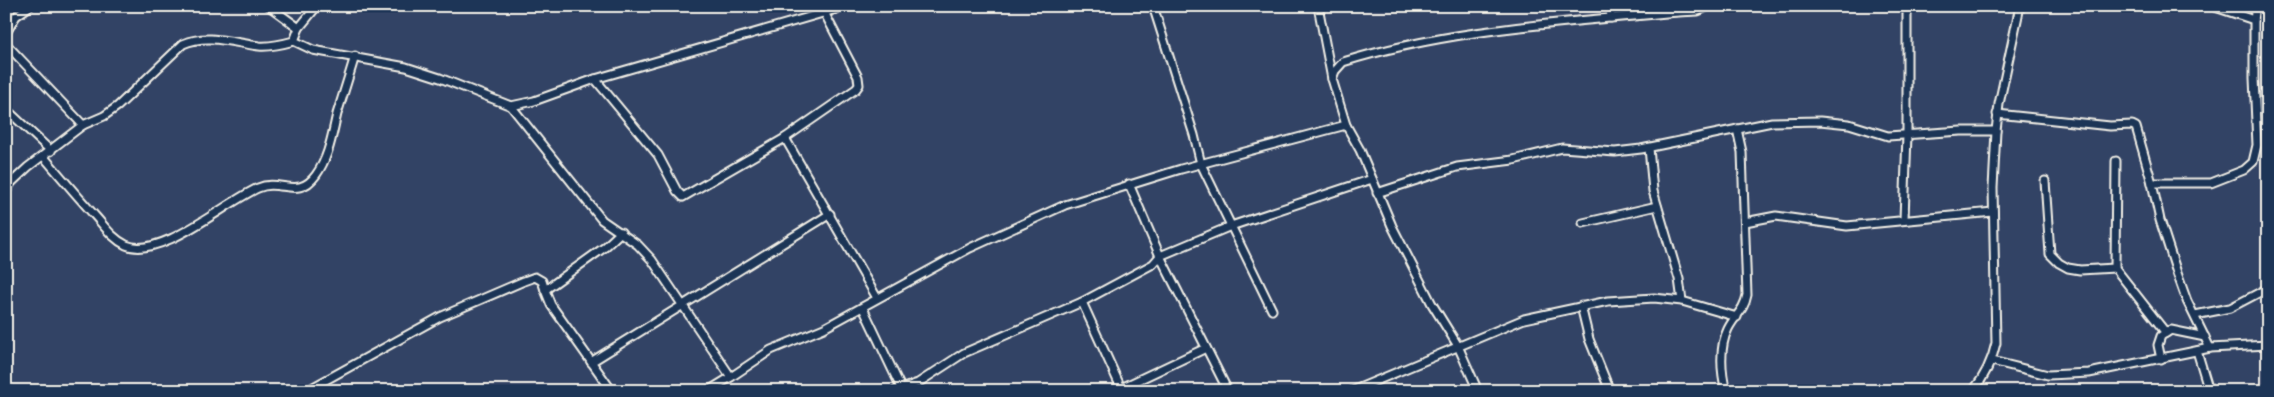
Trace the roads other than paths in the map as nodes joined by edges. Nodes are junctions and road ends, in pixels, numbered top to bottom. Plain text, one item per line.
1 (30, 6) edge
2 (269, 6) edge
3 (317, 6) edge
4 (847, 6) edge
5 (1153, 6) edge
6 (1318, 6) edge
7 (1610, 6) edge
8 (1708, 6) edge
9 (1907, 6) edge
10 (2020, 6) edge
11 (2212, 6) edge
12 (2256, 6) edge
13 (835, 8) edge
14 (825, 14) junction
15 (1611, 18) junction
16 (2254, 20) junction
17 (299, 28) junction
18 (6, 33) edge
19 (6, 41) edge
20 (294, 41) junction
21 (355, 56) junction
22 (595, 79) junction
23 (1332, 80) junction
24 (511, 106) junction
25 (6, 109) edge
26 (1998, 114) junction
27 (83, 125) junction
28 (1346, 125) junction
29 (1737, 129) junction
30 (1996, 131) junction
31 (1907, 135) junction
32 (785, 138) junction
33 (1649, 148) junction
34 (51, 151) junction
35 (44, 157) junction
36 (2116, 161) dead end
37 (1201, 164) junction
38 (1372, 179) junction
39 (2045, 181) dead end
40 (2152, 183) junction
41 (1129, 184) junction
42 (6, 192) edge
43 (1377, 193) junction
44 (1657, 206) junction
45 (1993, 212) junction
46 (830, 214) junction
47 (1904, 219) junction
48 (1745, 222) junction
49 (1583, 223) dead end
50 (1230, 226) junction
51 (621, 232) junction
52 (1160, 256) junction
53 (2115, 268) junction
54 (2268, 288) edge
55 (546, 290) junction
56 (877, 298) junction
57 (1682, 301) junction
58 (1082, 302) junction
59 (681, 305) junction
60 (1581, 306) junction
61 (863, 308) junction
62 (1272, 310) dead end
63 (2195, 315) junction
64 (1737, 317) junction
65 (2166, 333) junction
66 (2205, 337) junction
67 (2268, 345) edge
68 (1458, 346) junction
69 (1206, 348) junction
70 (2210, 348) junction
71 (2197, 351) junction
72 (2161, 360) junction
73 (1992, 361) junction
74 (591, 362) junction
75 (731, 377) junction
76 (2207, 384) dead end
77 (899, 390) edge
78 (1119, 390) edge
79 (306, 391) edge
80 (612, 391) edge
81 (708, 391) edge
82 (1228, 391) edge
83 (1352, 391) edge
84 (1478, 391) edge
85 (1610, 391) edge
86 (1726, 391) edge
87 (1973, 391) edge

1 - 18 street
2 - 17 street
3 - 17 street
4 - 13 street
5 - 37 street
6 - 23 street
7 - 15 street
8 - 15 street
9 - 31 street
10 - 26 street
11 - 16 street
12 - 16 street
13 - 14 street
14 - 22 street
14 - 32 street
15 - 23 street
16 - 40 street
17 - 20 street
19 - 27 street
20 - 21 street
20 - 27 street
21 - 24 street
21 - 35 street
22 - 24 street
22 - 32 street
23 - 28 street
24 - 51 street
25 - 34 street
26 - 30 street
26 - 40 street
27 - 34 street
28 - 37 street
28 - 38 street
29 - 31 street
29 - 33 street
29 - 48 street
30 - 31 street
30 - 45 street
31 - 47 street
32 - 46 street
33 - 43 street
33 - 44 street
34 - 35 street
35 - 42 street
36 - 53 street
37 - 41 street
37 - 50 street
38 - 43 street
38 - 50 street
39 - 53 street
40 - 63 street
41 - 52 street
41 - 56 street
43 - 68 street
44 - 49 street
44 - 57 street
45 - 47 street
45 - 73 street
46 - 56 street
46 - 59 street
47 - 48 street
48 - 64 street
50 - 52 street
50 - 62 street
51 - 55 street
51 - 59 street
52 - 58 street
52 - 69 street
53 - 65 street
54 - 63 street
55 - 74 street
55 - 79 street
56 - 61 street
57 - 60 street
57 - 64 street
58 - 77 street
58 - 78 street
59 - 74 street
59 - 75 street
60 - 68 street
60 - 85 street
61 - 75 street
61 - 77 street
63 - 66 street
64 - 86 street
65 - 66 street
65 - 72 street
66 - 70 street
67 - 70 street
68 - 83 street
68 - 84 street
69 - 78 street
69 - 82 street
70 - 71 street
71 - 72 street
71 - 76 street
72 - 73 street
73 - 87 street
74 - 80 street
75 - 81 street

